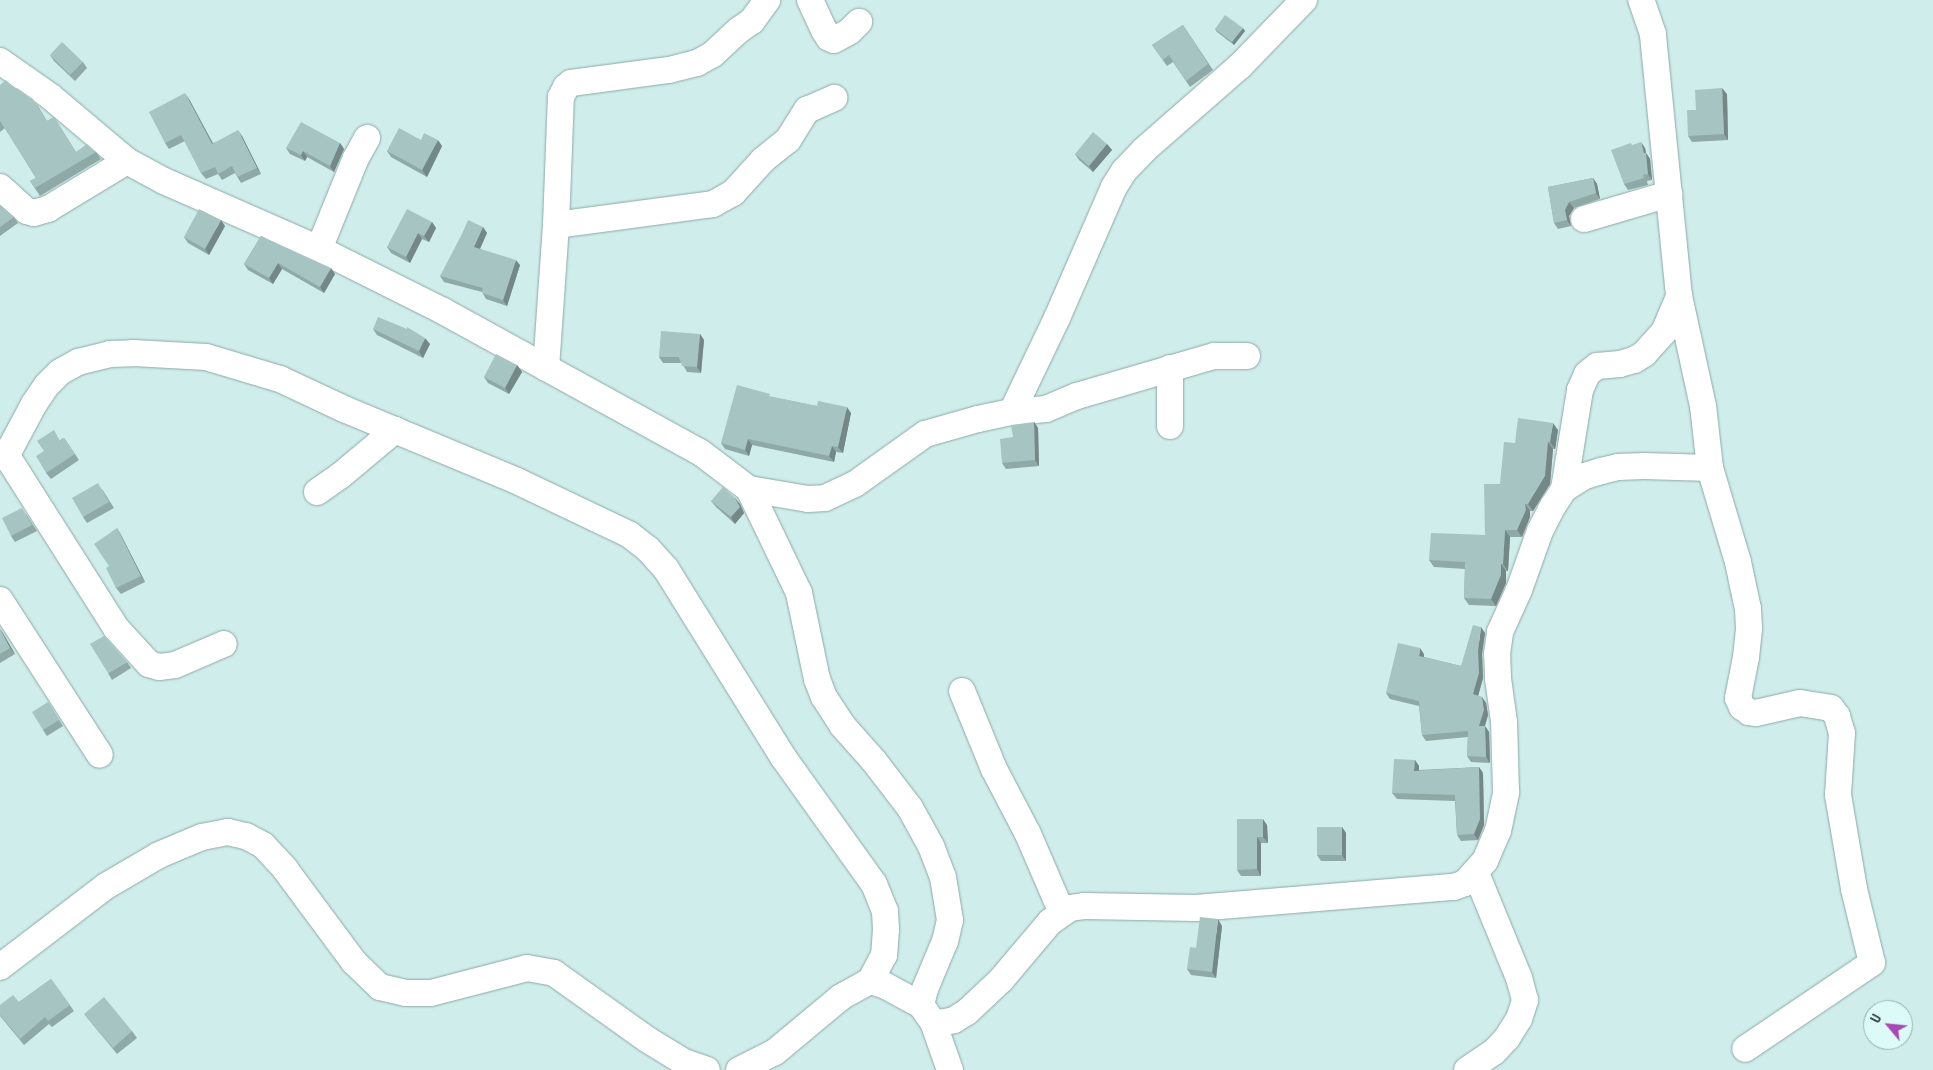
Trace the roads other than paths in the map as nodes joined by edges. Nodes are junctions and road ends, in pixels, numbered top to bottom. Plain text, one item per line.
1 (767, 0) edge
2 (810, 0) edge
3 (1304, 0) edge
4 (1641, 0) edge
5 (859, 22) dead end
6 (6, 72) edge
7 (834, 98) dead end
8 (367, 138) dead end
9 (127, 161) junction
10 (0, 187) edge
11 (1669, 194) junction
12 (1584, 219) dead end
13 (556, 225) junction
14 (319, 248) junction
15 (1679, 296) junction
16 (1246, 356) dead end
17 (546, 368) junction
18 (1170, 368) junction
19 (1012, 412) junction
20 (1170, 426) dead end
21 (395, 430) junction
22 (2, 453) edge
23 (1710, 468) junction
24 (749, 489) junction
25 (1564, 489) junction
26 (316, 492) dead end
27 (0, 600) edge
28 (224, 644) dead end
29 (962, 691) dead end
30 (100, 755) dead end
31 (1476, 874) junction
32 (1062, 912) junction
33 (0, 968) edge
34 (870, 981) junction
35 (927, 1014) junction
36 (1745, 1048) dead end
37 (707, 1070) edge
38 (739, 1070) edge
39 (950, 1070) edge
40 (1467, 1070) edge

1 - 13 street
2 - 5 street
3 - 19 street
4 - 11 street
6 - 9 street
7 - 13 street
8 - 14 street
9 - 10 street
9 - 14 street
11 - 12 street
11 - 15 street
13 - 17 street
14 - 17 street
15 - 23 street
15 - 25 street
16 - 18 street
17 - 24 street
18 - 19 street
18 - 20 street
19 - 24 street
21 - 22 street
21 - 26 street
21 - 34 street
22 - 28 street
23 - 25 street
23 - 36 street
24 - 35 street
25 - 31 street
27 - 30 street
29 - 32 street
31 - 32 street
31 - 40 street
32 - 35 street
33 - 37 street
34 - 35 street
34 - 38 street
35 - 39 street

